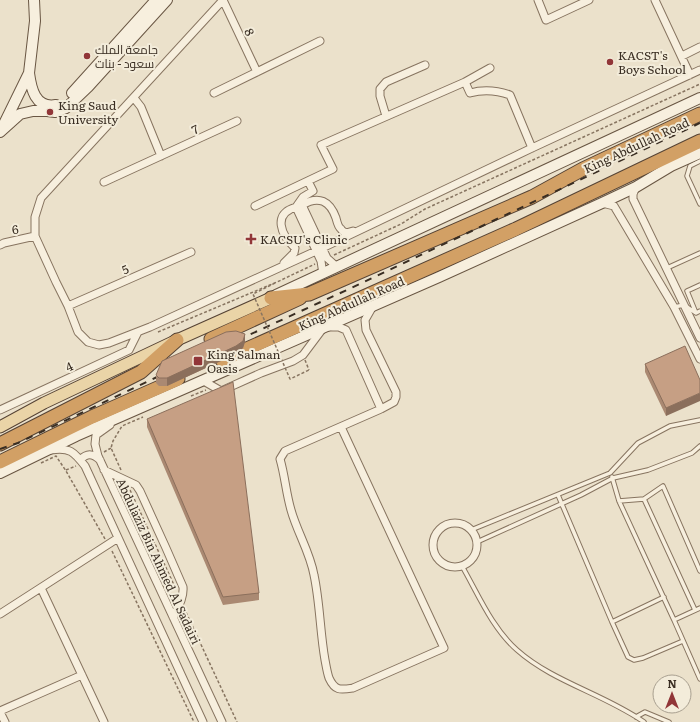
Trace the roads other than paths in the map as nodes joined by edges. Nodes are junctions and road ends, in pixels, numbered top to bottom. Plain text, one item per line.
1 (34, 0) edge
2 (156, 0) edge
3 (168, 0) edge
4 (223, 0) edge
5 (538, 0) edge
6 (589, 0) edge
7 (655, 0) edge
8 (320, 41) dead end
9 (700, 47) edge
10 (682, 56) junction
11 (425, 65) dead end
12 (490, 68) dead end
13 (700, 70) edge
14 (256, 72) junction
15 (29, 73) junction
16 (690, 75) junction
17 (465, 82) junction
18 (214, 93) dead end
19 (134, 98) junction
20 (700, 98) edge
21 (700, 114) edge
22 (386, 116) junction
23 (237, 121) dead end
24 (0, 132) edge
25 (700, 141) edge
26 (532, 148) junction
27 (700, 153) edge
28 (161, 156) junction
29 (700, 161) edge
30 (308, 181) junction
31 (104, 182) dead end
32 (636, 187) junction
33 (602, 204) junction
34 (700, 204) edge
35 (255, 206) dead end
36 (299, 206) junction
37 (368, 226) junction
38 (35, 236) junction
39 (0, 245) edge
40 (319, 250) junction
41 (191, 252) dead end
42 (700, 253) edge
43 (324, 260) junction
44 (337, 267) junction
45 (667, 268) junction
46 (274, 271) junction
47 (323, 274) junction
48 (700, 285) edge
49 (309, 294) junction
50 (271, 298) junction
51 (375, 304) junction
52 (684, 305) junction
53 (68, 306) junction
54 (674, 307) junction
55 (700, 311) edge
56 (696, 313) junction
57 (324, 327) junction
58 (138, 332) junction
59 (700, 338) edge
60 (177, 340) junction
61 (197, 346) edge
62 (183, 352) edge
63 (700, 359) edge
64 (141, 372) junction
65 (202, 380) junction
66 (381, 409) junction
67 (0, 410) edge
68 (120, 416) junction
69 (700, 420) edge
70 (0, 427) edge
71 (341, 427) junction
72 (0, 444) edge
73 (700, 446) edge
74 (43, 452) junction
75 (100, 460) junction
76 (0, 462) edge
77 (78, 463) junction
78 (104, 470) junction
79 (0, 473) edge
80 (610, 473) junction
81 (613, 478) junction
82 (558, 495) junction
83 (644, 498) junction
84 (618, 501) junction
85 (561, 504) junction
86 (472, 530) junction
87 (118, 538) junction
88 (477, 542) junction
89 (462, 566) junction
90 (700, 571) edge
91 (41, 588) junction
92 (664, 597) junction
93 (700, 608) edge
94 (695, 610) junction
95 (0, 614) edge
96 (173, 617) junction
97 (674, 620) junction
98 (612, 622) junction
99 (683, 641) junction
100 (82, 675) junction
101 (700, 679) edge
102 (0, 712) edge
103 (636, 717) junction
104 (5, 722) edge
105 (104, 722) edge
106 (203, 722) edge
107 (222, 722) edge
108 (644, 722) edge
109 (669, 722) edge

1 - 15 main road
2 - 15 main road
3 - 24 main road
4 - 14 street, 8
4 - 19 street
5 - 6 street
7 - 10 street
8 - 14 street
9 - 10 street
10 - 16 street
11 - 22 street
12 - 17 street
13 - 16 street
14 - 18 street
15 - 24 main road
16 - 26 street
17 - 22 street
17 - 26 street
19 - 28 street
19 - 38 street
20 - 44 main road
21 - 49 highway, King Abdullah Road
22 - 30 street
23 - 28 street, 7
25 - 76 highway, King Abdullah Road
26 - 37 street
27 - 32 main road
28 - 31 street, 7
29 - 34 lane
30 - 35 street
30 - 36 street
32 - 33 main road
32 - 45 street
33 - 51 main road
33 - 54 street
36 - 37 street
36 - 40 street
36 - 46 street
37 - 40 street
38 - 39 street, 6
38 - 53 street
40 - 43 street
40 - 46 street
41 - 53 street, 5
42 - 45 lane
43 - 44 street
43 - 47 street
44 - 47 main road
45 - 52 street
46 - 58 street
47 - 50 main road
48 - 56 lane
49 - 50 highway, King Abdullah Road
49 - 61 highway, King Abdullah Road
50 - 60 main road
51 - 57 main road
51 - 66 street
52 - 54 lane
52 - 56 lane
52 - 59 street
53 - 58 street
54 - 63 street
55 - 56 lane
57 - 65 main road
57 - 65 street
57 - 66 street
58 - 67 street, 4
60 - 64 highway
60 - 70 main road
62 - 64 highway
64 - 72 highway
65 - 68 main road
66 - 71 street
68 - 74 main road
68 - 75 street, Abdulaziz Bin Ahmed Al Sadairi
69 - 80 lane
71 - 71 street
73 - 81 lane
74 - 77 street
74 - 79 main road
75 - 77 street
75 - 78 street, Abdulaziz Bin Ahmed Al Sadairi
77 - 87 street
78 - 96 street, Abdulaziz Bin Ahmed Al Sadairi
78 - 96 street
80 - 81 lane
80 - 82 lane
81 - 84 lane
81 - 85 lane
82 - 85 lane
82 - 86 lane
83 - 84 lane
83 - 90 lane
83 - 94 lane
84 - 92 lane
85 - 88 lane
85 - 98 lane
86 - 88 street
86 - 89 street
87 - 91 street
87 - 106 street
88 - 89 street
89 - 103 lane
91 - 95 street
91 - 100 street
92 - 97 lane
92 - 98 lane
93 - 94 lane
94 - 97 lane
96 - 107 street, Abdulaziz Bin Ahmed Al Sadairi
97 - 99 lane
98 - 99 lane
99 - 101 lane
100 - 102 street
100 - 105 street
102 - 104 street
103 - 108 lane
103 - 109 lane

